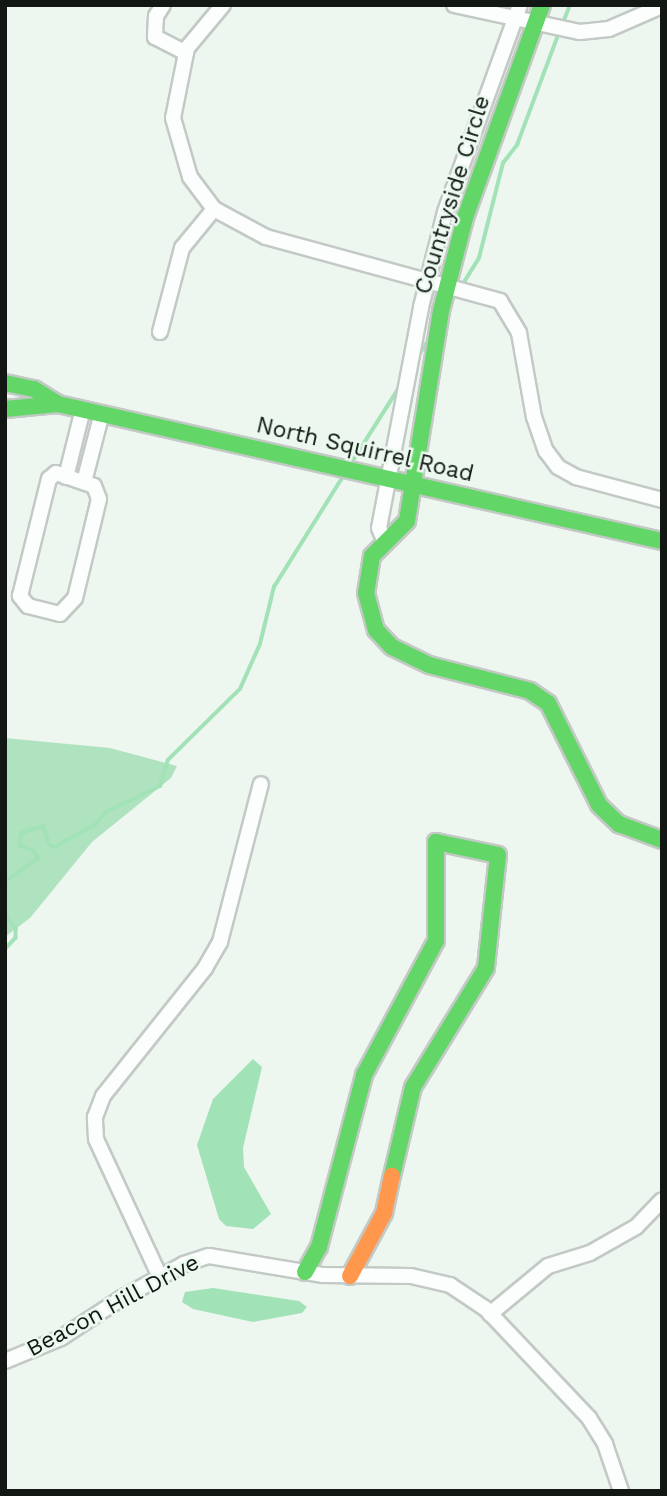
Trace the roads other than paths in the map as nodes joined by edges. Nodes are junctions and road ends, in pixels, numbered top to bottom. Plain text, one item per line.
1 (163, 5) edge
2 (223, 5) edge
3 (454, 5) edge
4 (542, 5) edge
5 (662, 6) edge
6 (524, 17) edge
7 (186, 54) junction
8 (214, 208) junction
9 (438, 282) junction
10 (160, 332) dead end
11 (5, 383) edge
12 (58, 404) junction
13 (5, 409) edge
14 (83, 409) junction
15 (102, 413) junction
16 (66, 477) junction
17 (390, 481) junction
18 (85, 482) junction
19 (415, 486) junction
20 (662, 500) edge
21 (662, 541) edge
22 (385, 542) junction
23 (261, 784) dead end
24 (662, 840) edge
25 (662, 1200) edge
26 (305, 1272) junction
27 (350, 1276) junction
28 (160, 1277) junction
29 (490, 1314) junction
30 (5, 1361) edge
31 (621, 1491) edge

1 - 7 street
2 - 7 street, Countryside Circle
3 - 6 street
4 - 6 street, Countryside Circle
5 - 6 street
6 - 9 street, Countryside Circle
7 - 8 street, Countryside Circle
8 - 9 street, Countryside Circle
8 - 10 street
9 - 17 street, Countryside Circle
9 - 19 street, Countryside Circle
9 - 20 street
11 - 12 street, North Squirrel Road
12 - 13 street, North Squirrel Road
12 - 14 street, North Squirrel Road
14 - 15 street, North Squirrel Road
14 - 16 street
15 - 17 street, North Squirrel Road
15 - 18 street
16 - 18 street
16 - 18 street
17 - 19 street, North Squirrel Road
17 - 22 street, Countryside Circle
19 - 21 street, North Squirrel Road
19 - 22 street, Countryside Circle
22 - 24 street, Countryside Circle
23 - 28 street
25 - 29 street
26 - 27 street, Beacon Hill Drive
26 - 27 street
26 - 28 street, Beacon Hill Drive
27 - 29 street, Beacon Hill Drive
28 - 30 street, Beacon Hill Drive
29 - 31 street, Beacon Hill Drive

